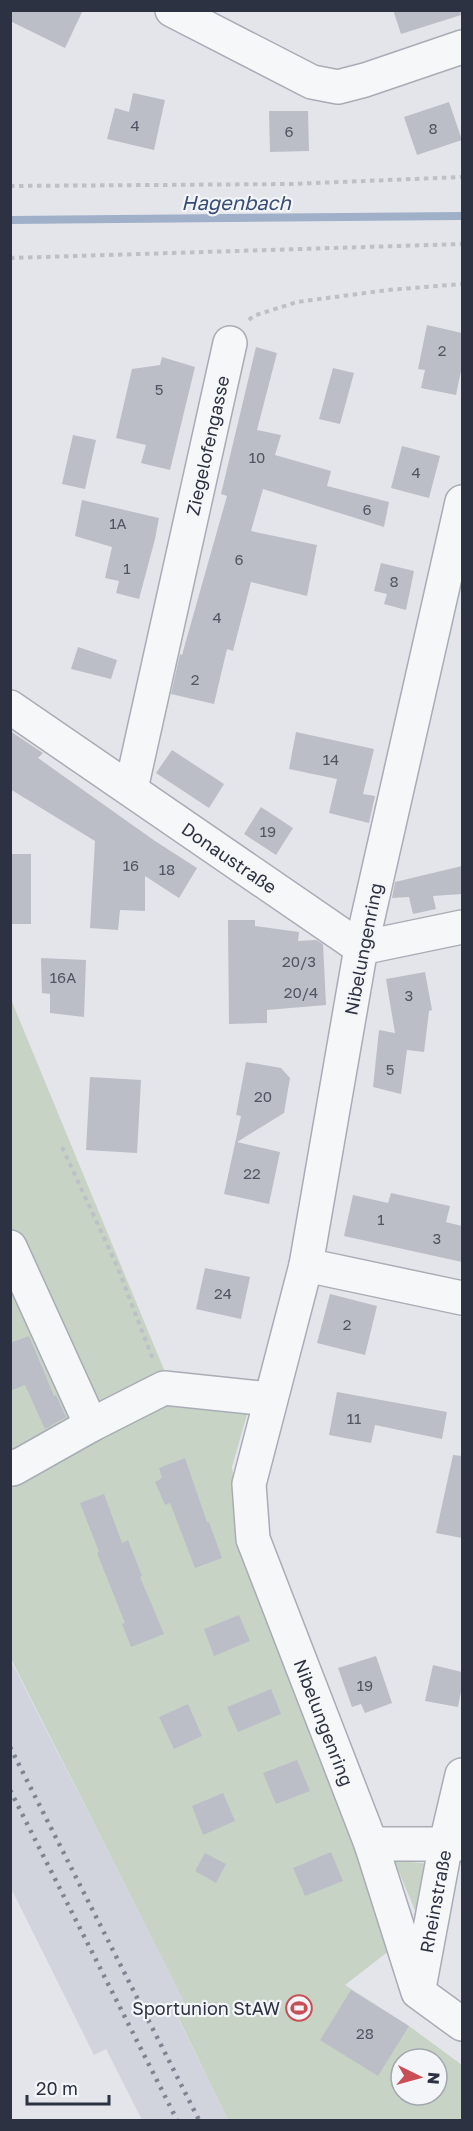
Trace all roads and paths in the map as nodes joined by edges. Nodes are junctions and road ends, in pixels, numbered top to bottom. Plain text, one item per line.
1 (172, 10) edge
2 (462, 47) edge
3 (462, 177) edge
4 (10, 186) edge
5 (462, 243) edge
6 (10, 258) edge
7 (462, 284) edge
8 (230, 343) joint
9 (462, 502) edge
10 (10, 707) edge
11 (131, 789) junction
12 (462, 927) edge
13 (361, 948) junction
14 (62, 1147) dead end
15 (10, 1246) edge
16 (306, 1265) junction
17 (462, 1298) edge
18 (164, 1388) junction
19 (270, 1399) junction
20 (91, 1425) junction
21 (10, 1466) edge
22 (462, 1775) edge
23 (371, 1844) junction
24 (454, 1844) edge
25 (418, 1992) junction
26 (462, 2024) edge

1 - 2 street
3 - 4 path
5 - 6 path
7 - 8 path
8 - 11 street, Ziegelofengasse
9 - 13 street, Nibelungenring
10 - 11 street, Donaustraße
11 - 13 street, Donaustraße
12 - 13 street
13 - 16 street, Nibelungenring
14 - 18 path
15 - 20 street
16 - 17 street
16 - 19 street, Nibelungenring
18 - 19 street
18 - 20 street
19 - 23 street, Nibelungenring
20 - 21 street
22 - 24 street, Rheinstraße
23 - 24 street
23 - 25 street, Nibelungenring
24 - 25 street, Rheinstraße
25 - 26 street

